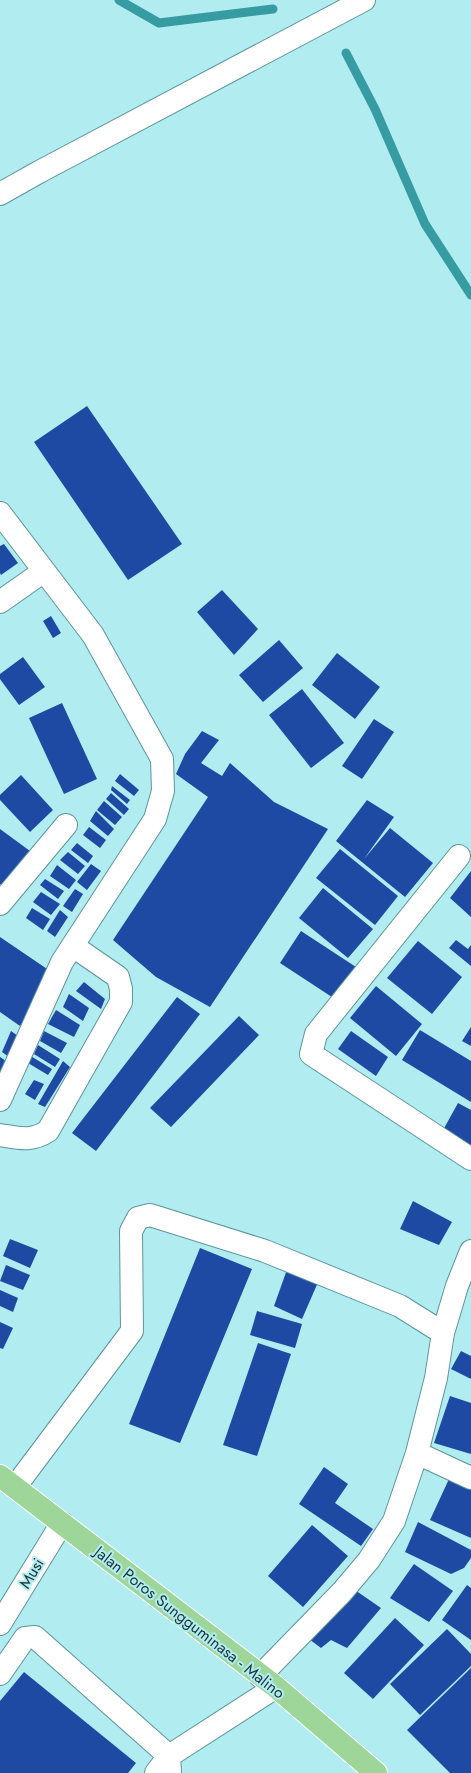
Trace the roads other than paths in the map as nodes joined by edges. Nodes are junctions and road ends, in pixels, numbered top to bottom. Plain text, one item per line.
1 (364, 0) edge
2 (0, 194) edge
3 (0, 513) edge
4 (44, 571) junction
5 (0, 602) edge
6 (66, 825) dead end
7 (459, 856) dead end
8 (0, 904) edge
9 (73, 946) junction
10 (0, 1100) edge
11 (0, 1135) edge
12 (471, 1159) edge
13 (471, 1251) edge
14 (443, 1333) junction
15 (417, 1453) junction
16 (471, 1478) edge
17 (7, 1481) edge
18 (62, 1523) junction
19 (0, 1624) edge
20 (0, 1674) edge
21 (268, 1681) junction
22 (165, 1768) edge
23 (376, 1773) edge

1 - 2 street
3 - 4 street
4 - 5 street
4 - 9 street
6 - 8 street
7 - 12 street
9 - 10 street
9 - 11 street
13 - 14 street
14 - 15 street
14 - 17 street
15 - 16 street
15 - 21 street
17 - 18 main road, Jalan Poros Sungguminasa - Malino
18 - 19 street, Musi
18 - 21 main road, Jalan Poros Sungguminasa - Malino
20 - 22 street
21 - 22 street
21 - 23 main road, Jalan Poros Sungguminasa - Malino

